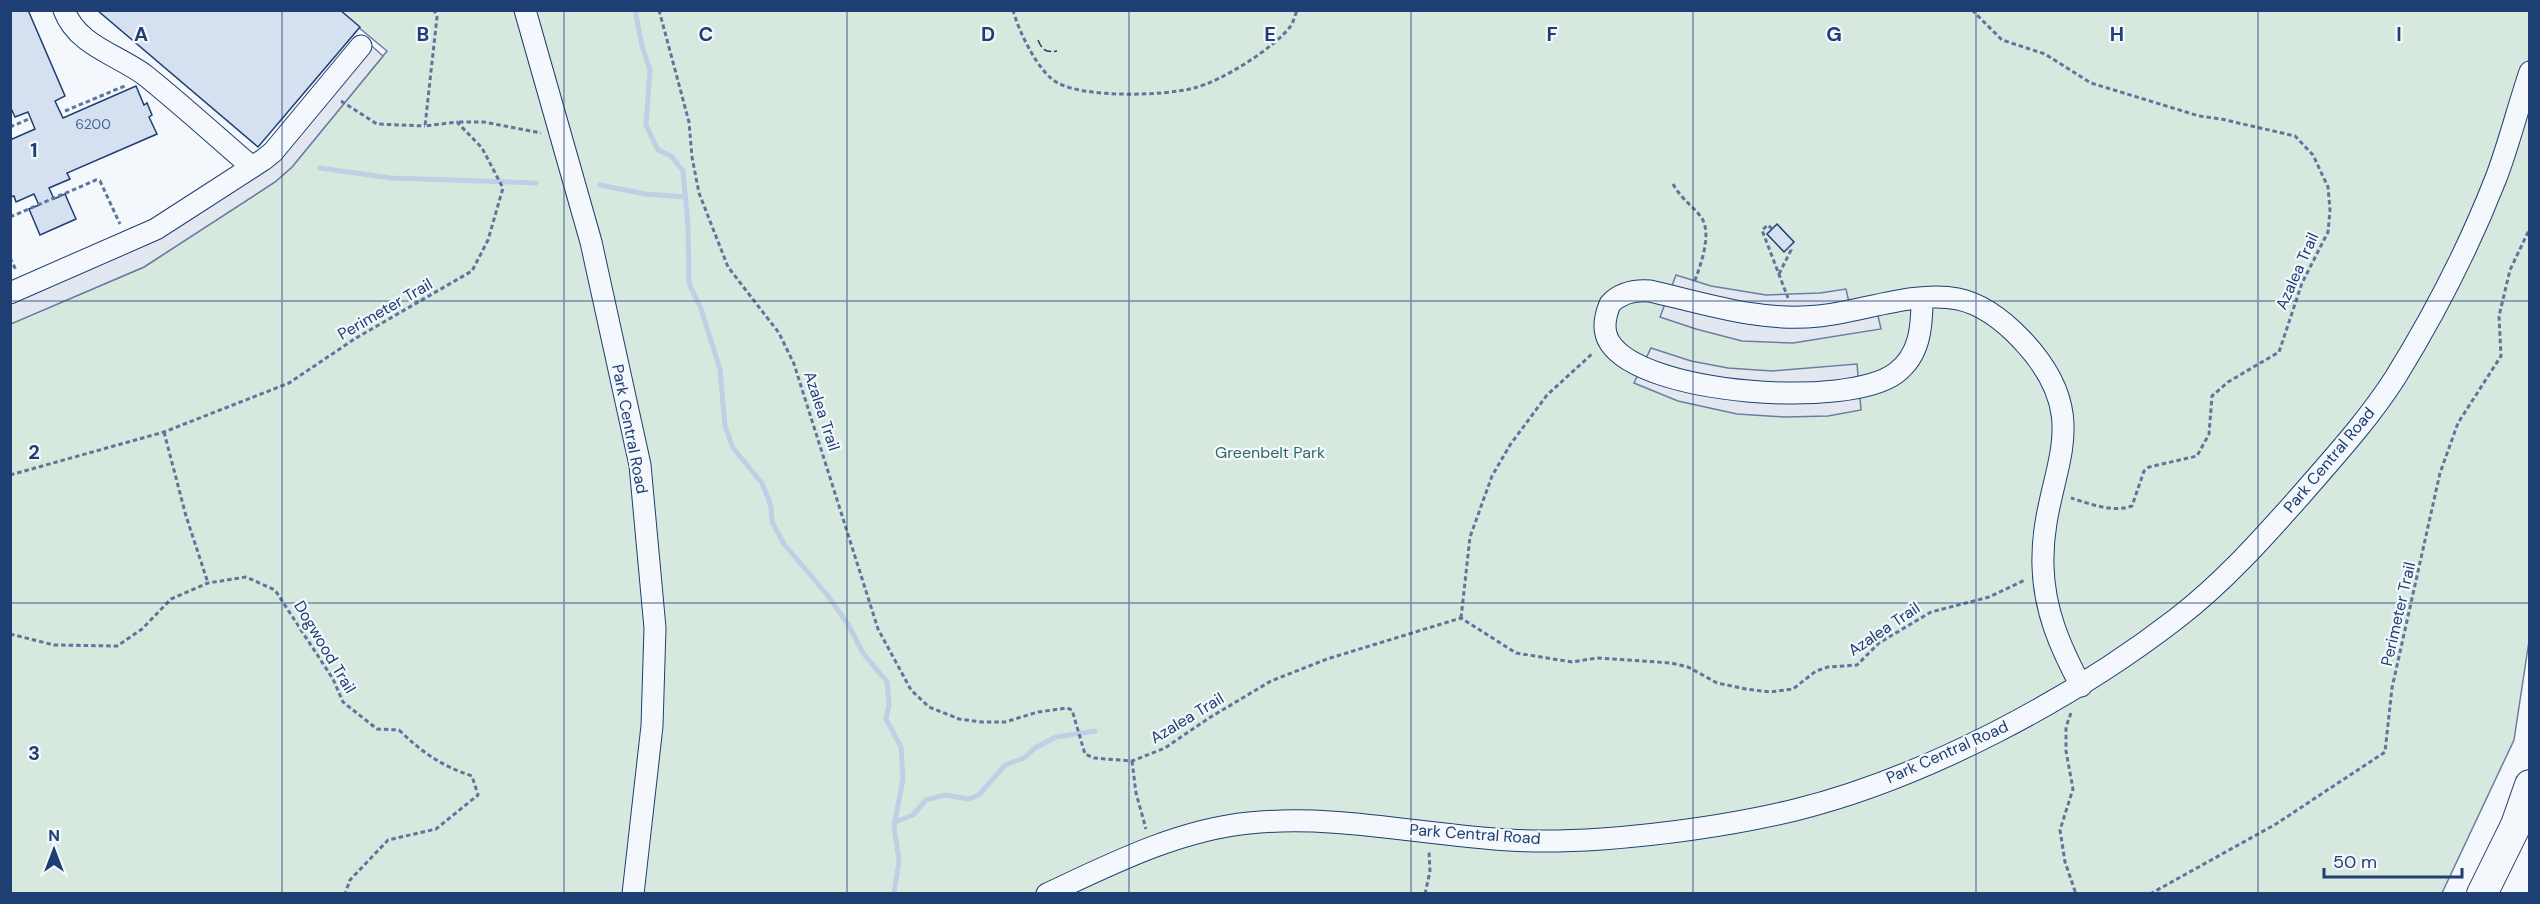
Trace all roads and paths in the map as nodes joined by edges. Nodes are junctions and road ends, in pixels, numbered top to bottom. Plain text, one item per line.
1 (64, 10) edge
2 (434, 10) edge
3 (525, 10) edge
4 (659, 10) edge
5 (1013, 10) edge
6 (1297, 10) edge
7 (1972, 10) edge
8 (361, 46) dead end
9 (2529, 72) edge
10 (135, 81) dead end
11 (326, 88) junction
12 (65, 111) dead end
13 (31, 118) dead end
14 (457, 122) junction
15 (425, 126) junction
16 (10, 127) edge
17 (561, 135) junction
18 (252, 167) junction
19 (1673, 184) dead end
20 (10, 217) edge
21 (126, 227) dead end
22 (2529, 228) edge
23 (1772, 229) dead end
24 (1788, 247) dead end
25 (1779, 274) junction
26 (10, 293) edge
27 (1922, 299) junction
28 (1688, 301) junction
29 (1788, 318) junction
30 (1607, 337) junction
31 (164, 432) junction
32 (10, 475) edge
33 (2054, 493) junction
34 (2043, 573) junction
35 (208, 583) junction
36 (1461, 618) junction
37 (10, 634) edge
38 (2081, 686) junction
39 (1132, 761) junction
40 (2529, 785) edge
41 (1429, 832) junction
42 (1143, 851) junction
43 (345, 894) edge
44 (633, 894) edge
45 (1047, 894) edge
46 (1425, 894) edge
47 (2076, 894) edge
48 (2150, 894) edge
49 (2482, 894) edge

1 - 18 street
2 - 15 path
3 - 17 street, Park Central Road
4 - 39 path, Azalea Trail
5 - 6 path
7 - 33 path, Azalea Trail
8 - 11 street
9 - 38 street, Park Central Road
10 - 12 path
11 - 15 path
11 - 18 street
13 - 16 path
14 - 15 path
14 - 17 path
14 - 31 path, Perimeter Trail
17 - 44 street, Park Central Road
18 - 26 street
19 - 28 path
20 - 21 path
22 - 48 path, Perimeter Trail
23 - 25 path
24 - 25 path
25 - 29 path
27 - 29 street
27 - 30 street
27 - 33 street
28 - 29 street
28 - 30 street
30 - 36 path
31 - 32 path, Perimeter Trail
31 - 35 path
33 - 34 street
34 - 36 path, Azalea Trail
34 - 38 street
35 - 37 path, Dogwood Trail
35 - 43 path, Dogwood Trail
36 - 39 path, Azalea Trail
38 - 41 street, Park Central Road
38 - 47 path
39 - 42 path
40 - 49 highway
41 - 42 street, Park Central Road
41 - 46 path
42 - 45 street, Park Central Road

